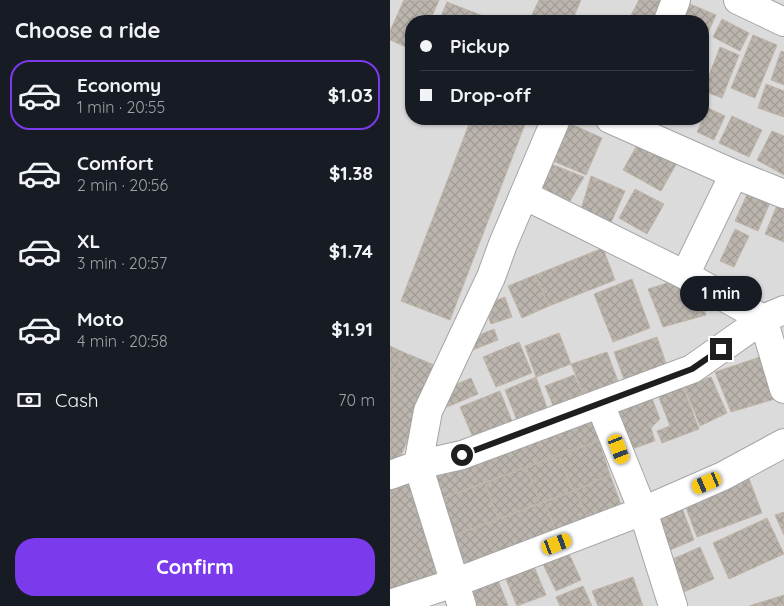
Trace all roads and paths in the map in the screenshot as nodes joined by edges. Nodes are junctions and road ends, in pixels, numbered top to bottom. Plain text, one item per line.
1 (676, 0) edge
2 (738, 0) edge
3 (670, 15) edge
4 (784, 22) edge
5 (553, 125) edge
6 (631, 125) edge
7 (734, 174) junction
8 (784, 194) edge
9 (524, 195) junction
10 (685, 275) junction
11 (774, 314) edge
12 (784, 389) edge
13 (600, 404) junction
14 (784, 443) edge
15 (418, 465) junction
16 (390, 475) edge
17 (643, 511) junction
18 (458, 594) edge
19 (390, 604) edge
20 (674, 606) edge

1 - 3 street
2 - 4 street
5 - 9 street
6 - 7 street
7 - 8 street
7 - 10 street
9 - 10 street
9 - 15 street
10 - 11 street
11 - 12 street
11 - 13 street
13 - 15 street
13 - 17 street
14 - 17 street
15 - 16 street
15 - 18 street
17 - 18 street
17 - 20 street
18 - 19 street

